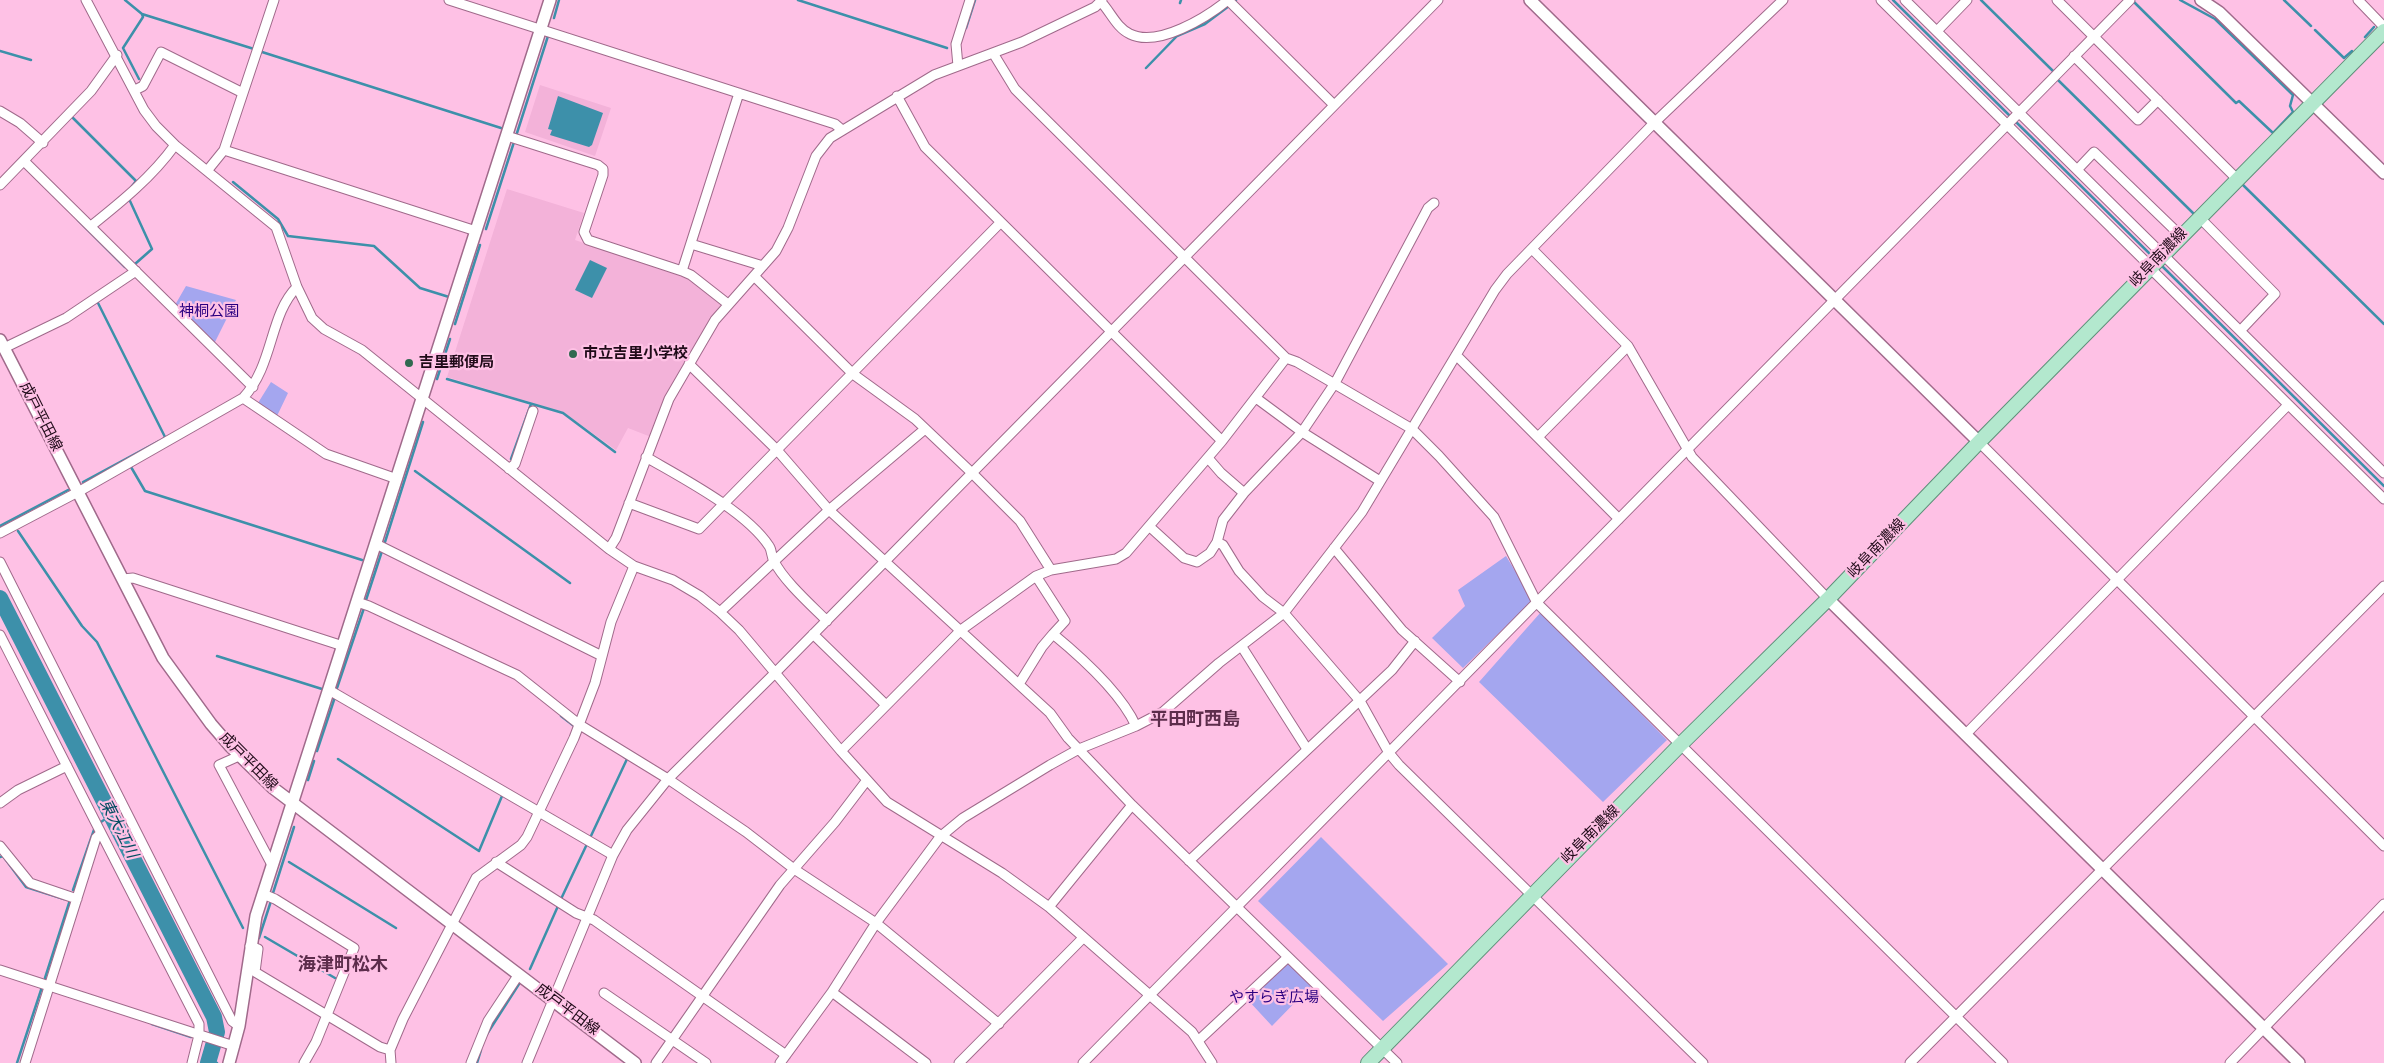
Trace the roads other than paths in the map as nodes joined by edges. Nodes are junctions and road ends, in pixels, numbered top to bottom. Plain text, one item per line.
1 (86, 0) edge
2 (274, 0) edge
3 (449, 0) edge
4 (550, 0) edge
5 (970, 0) edge
6 (1228, 0) edge
7 (1438, 0) edge
8 (1530, 0) edge
9 (1783, 0) edge
10 (1881, 0) edge
11 (1905, 0) edge
12 (1967, 0) edge
13 (2057, 0) edge
14 (2130, 0) edge
15 (2201, 0) edge
16 (2358, 0) edge
17 (1102, 1) edge
18 (2384, 27) edge
19 (540, 29) junction
20 (1937, 31) junction
21 (2384, 31) edge
22 (2094, 36) junction
23 (993, 52) junction
24 (117, 55) junction
25 (2074, 56) junction
26 (958, 66) junction
27 (136, 90) junction
28 (243, 93) junction
29 (739, 93) junction
30 (897, 96) junction
31 (2158, 100) junction
32 (2313, 103) junction
33 (1334, 106) junction
34 (0, 111) edge
35 (2013, 118) junction
36 (1654, 123) junction
37 (842, 130) junction
38 (507, 136) junction
39 (43, 142) junction
40 (175, 145) junction
41 (224, 150) junction
42 (24, 161) junction
43 (2077, 170) junction
44 (207, 171) junction
45 (2384, 173) edge
46 (2237, 179) junction
47 (0, 185) edge
48 (1434, 204) dead end
49 (2199, 217) junction
50 (1000, 223) junction
51 (91, 226) junction
52 (476, 231) junction
53 (2181, 236) junction
54 (691, 244) junction
55 (1532, 249) junction
56 (1185, 257) junction
57 (2155, 263) junction
58 (763, 266) junction
59 (136, 271) junction
60 (682, 271) junction
61 (754, 276) junction
62 (297, 287) junction
63 (1834, 300) junction
64 (728, 304) junction
65 (2240, 331) junction
66 (1111, 332) junction
67 (2, 344) edge
68 (1628, 346) junction
69 (1456, 355) junction
70 (1286, 358) junction
71 (689, 364) junction
72 (853, 374) junction
73 (1335, 383) junction
74 (253, 387) junction
75 (243, 398) junction
76 (1256, 398) junction
77 (422, 400) junction
78 (2288, 405) junction
79 (533, 411) dead end
80 (925, 429) junction
81 (1412, 429) junction
82 (1302, 432) junction
83 (1538, 437) junction
84 (1222, 441) junction
85 (1979, 442) junction
86 (777, 450) junction
87 (1686, 450) junction
88 (646, 456) junction
89 (1208, 458) junction
90 (510, 469) junction
91 (972, 473) junction
92 (2384, 473) edge
93 (398, 478) junction
94 (1380, 481) junction
95 (78, 492) junction
96 (1244, 493) junction
97 (2384, 499) edge
98 (629, 503) junction
99 (725, 504) junction
100 (829, 510) junction
101 (1619, 519) junction
102 (1150, 527) junction
103 (0, 533) edge
104 (1217, 542) junction
105 (376, 544) junction
106 (1334, 548) junction
107 (609, 549) junction
108 (774, 561) junction
109 (886, 561) junction
110 (0, 562) edge
111 (634, 566) junction
112 (1051, 570) junction
113 (1036, 576) junction
114 (2117, 578) junction
115 (123, 579) junction
116 (2384, 586) edge
117 (1828, 599) junction
118 (357, 602) junction
119 (1537, 603) junction
120 (720, 612) junction
121 (1284, 612) junction
122 (827, 621) junction
123 (961, 630) junction
124 (814, 634) junction
125 (1053, 634) junction
126 (1, 639) edge
127 (1415, 641) junction
128 (343, 646) junction
129 (1242, 647) junction
130 (602, 656) junction
131 (775, 673) junction
132 (1460, 682) junction
133 (1019, 684) junction
134 (329, 690) junction
135 (1360, 701) junction
136 (886, 705) junction
137 (2253, 717) junction
138 (580, 725) junction
139 (1136, 726) junction
140 (1965, 735) junction
141 (1680, 745) junction
142 (1079, 749) junction
143 (1307, 749) junction
144 (841, 751) junction
145 (1389, 753) junction
146 (239, 756) junction
147 (67, 766) junction
148 (668, 779) junction
149 (867, 780) junction
150 (0, 803) edge
151 (292, 803) junction
152 (1132, 805) junction
153 (538, 813) junction
154 (101, 833) junction
155 (940, 837) junction
156 (0, 846) edge
157 (2384, 846) edge
158 (613, 855) junction
159 (1189, 861) junction
160 (496, 862) junction
161 (272, 865) junction
162 (794, 869) junction
163 (2102, 870) junction
164 (263, 894) junction
165 (1533, 895) junction
166 (77, 898) junction
167 (2384, 904) edge
168 (1237, 907) junction
169 (1049, 908) junction
170 (587, 918) junction
171 (451, 923) junction
172 (876, 923) junction
173 (1083, 938) junction
174 (250, 946) junction
175 (1288, 957) junction
176 (0, 970) edge
177 (519, 974) junction
178 (50, 986) junction
179 (832, 992) junction
180 (604, 993) dead end
181 (1150, 994) junction
182 (703, 996) junction
183 (552, 999) junction
184 (327, 1016) junction
185 (1956, 1017) junction
186 (999, 1024) junction
187 (239, 1026) junction
188 (2264, 1028) junction
189 (201, 1035) junction
190 (672, 1040) junction
191 (1199, 1040) junction
192 (232, 1045) junction
193 (1382, 1048) junction
194 (390, 1050) junction
195 (783, 1059) edge
196 (25, 1063) edge
197 (192, 1063) edge
198 (229, 1063) edge
199 (304, 1063) edge
200 (391, 1063) edge
201 (471, 1063) edge
202 (526, 1063) edge
203 (635, 1063) edge
204 (656, 1063) edge
205 (706, 1063) edge
206 (926, 1063) edge
207 (959, 1063) edge
208 (1082, 1063) edge
209 (1212, 1063) edge
210 (1368, 1063) edge
211 (1398, 1063) edge
212 (1703, 1063) edge
213 (1910, 1063) edge
214 (2003, 1063) edge
215 (2230, 1063) edge
216 (2299, 1063) edge

1 - 24 street
2 - 28 street
3 - 19 street
4 - 19 street
5 - 26 street
6 - 17 street
6 - 33 street
7 - 33 street
8 - 36 street
9 - 36 street
10 - 35 street
11 - 20 street
12 - 20 street
13 - 22 street
14 - 22 street
15 - 32 street
16 - 18 street
17 - 23 street
19 - 29 street
19 - 38 street
20 - 35 street
21 - 32 main road, 岐阜南濃線
22 - 25 street
22 - 31 street
23 - 26 street
23 - 56 street
24 - 27 street
24 - 39 street
25 - 31 street
25 - 35 street
26 - 30 street
27 - 28 street
27 - 40 street
28 - 41 street
29 - 37 street
29 - 54 street
30 - 37 street
30 - 50 street
31 - 46 street
32 - 45 street
32 - 46 main road, 岐阜南濃線
33 - 56 street
34 - 39 street
35 - 43 street
35 - 57 street
35 - 63 street
36 - 55 street
36 - 63 street
37 - 58 street
38 - 52 street
38 - 60 street
39 - 42 street
40 - 44 street
40 - 51 street
41 - 44 street
41 - 52 street
42 - 47 street
42 - 51 street
43 - 53 street
43 - 57 street
44 - 62 street
46 - 49 main road, 岐阜南濃線
48 - 73 street
49 - 53 main road, 岐阜南濃線
49 - 65 street
50 - 66 street
50 - 72 street
51 - 59 street
52 - 77 street
53 - 57 main road, 岐阜南濃線
54 - 58 street
54 - 60 street
55 - 68 street
55 - 69 street
56 - 66 street
56 - 70 street
57 - 65 street
57 - 78 street
57 - 85 main road, 岐阜南濃線
58 - 61 street
59 - 67 street
59 - 74 street
60 - 64 street
61 - 64 street
61 - 72 street
62 - 74 street
62 - 77 street
63 - 85 street
63 - 87 street
64 - 71 street
65 - 92 street
66 - 84 street
66 - 91 street
67 - 95 street, 成戸平田線
68 - 83 street
68 - 87 street
69 - 81 street
69 - 83 street
70 - 73 street
70 - 76 street
71 - 86 street
71 - 88 street
72 - 80 street
72 - 86 street
73 - 81 street
73 - 82 street
74 - 75 street
75 - 93 street
75 - 95 street
76 - 82 street
76 - 84 street
77 - 90 street
77 - 93 street
78 - 97 street
78 - 114 street
79 - 90 street
80 - 91 street
80 - 100 street
81 - 94 street
81 - 119 street
82 - 94 street
82 - 96 street
83 - 101 street
84 - 89 street
85 - 114 street
85 - 117 main road, 岐阜南濃線
86 - 99 street
86 - 100 street
87 - 101 street
87 - 117 street
88 - 98 street
88 - 99 street
89 - 96 street
89 - 102 street
90 - 107 street
91 - 109 street
91 - 112 street
93 - 105 street
94 - 106 street
95 - 103 street
95 - 115 street, 成戸平田線
96 - 104 street
98 - 99 street
98 - 107 street
99 - 108 street
100 - 108 street
100 - 109 street
101 - 119 street
102 - 104 street
102 - 112 street
104 - 121 street
105 - 118 street
105 - 130 street
106 - 121 street
106 - 127 street
107 - 111 street
108 - 120 street
108 - 122 street
109 - 122 street
109 - 123 street
110 - 187 street
111 - 120 street
111 - 130 street
112 - 113 street
113 - 123 street
113 - 125 street
114 - 137 street
114 - 140 street
115 - 128 street
115 - 146 street, 成戸平田線
116 - 137 street
117 - 140 street
117 - 141 main road, 岐阜南濃線
118 - 128 street
118 - 138 street
119 - 132 street
119 - 141 street
120 - 131 street
121 - 129 street
121 - 135 street
122 - 124 street
123 - 133 street
123 - 136 street
124 - 131 street
124 - 136 street
125 - 133 street
125 - 139 street
126 - 147 street
127 - 132 street
127 - 135 street
128 - 134 street
129 - 139 street
129 - 143 street
130 - 138 street
131 - 144 street
131 - 148 street
132 - 145 street
133 - 142 street
134 - 151 street
134 - 153 street
135 - 143 street
135 - 145 street
136 - 144 street
137 - 157 street
137 - 163 street
138 - 148 street
138 - 153 street
139 - 142 street
140 - 163 street
141 - 165 main road, 岐阜南濃線
141 - 185 street
142 - 152 street
142 - 155 street
143 - 159 street
144 - 149 street
145 - 165 street
145 - 168 street
146 - 151 street, 成戸平田線
146 - 161 street
147 - 150 street
147 - 154 street
148 - 158 street
148 - 162 street
149 - 155 street
149 - 162 street
151 - 161 street
151 - 171 street, 成戸平田線
152 - 159 street
152 - 169 street
153 - 158 street
153 - 160 street
154 - 166 street
154 - 189 street
155 - 169 street
155 - 172 street
156 - 166 street
158 - 170 street
159 - 168 street
160 - 170 street
160 - 171 street
161 - 164 street
162 - 172 street
162 - 182 street
163 - 185 street
163 - 188 street
164 - 174 street
164 - 184 street
165 - 193 main road, 岐阜南濃線
165 - 212 street
166 - 178 street
167 - 188 street
168 - 175 street
168 - 181 street
169 - 173 street
170 - 182 street
170 - 183 street
171 - 177 street, 成戸平田線
171 - 194 street
172 - 179 street
172 - 186 street
173 - 181 street
173 - 186 street
174 - 184 street
174 - 187 street
175 - 191 street
175 - 193 street
176 - 178 street
177 - 183 street, 成戸平田線
177 - 201 street
178 - 189 street
178 - 196 street
179 - 195 street
179 - 206 street
180 - 190 street
181 - 191 street
181 - 208 street
182 - 190 street
182 - 195 street
183 - 202 street
183 - 203 street, 成戸平田線
184 - 194 street
184 - 199 street
185 - 213 street
185 - 214 street
186 - 207 street
187 - 192 street
188 - 215 street
188 - 216 street
189 - 192 street
189 - 197 street
190 - 204 street
190 - 205 street
191 - 209 street
192 - 198 street
193 - 210 main road, 岐阜南濃線
193 - 211 street
194 - 200 street

